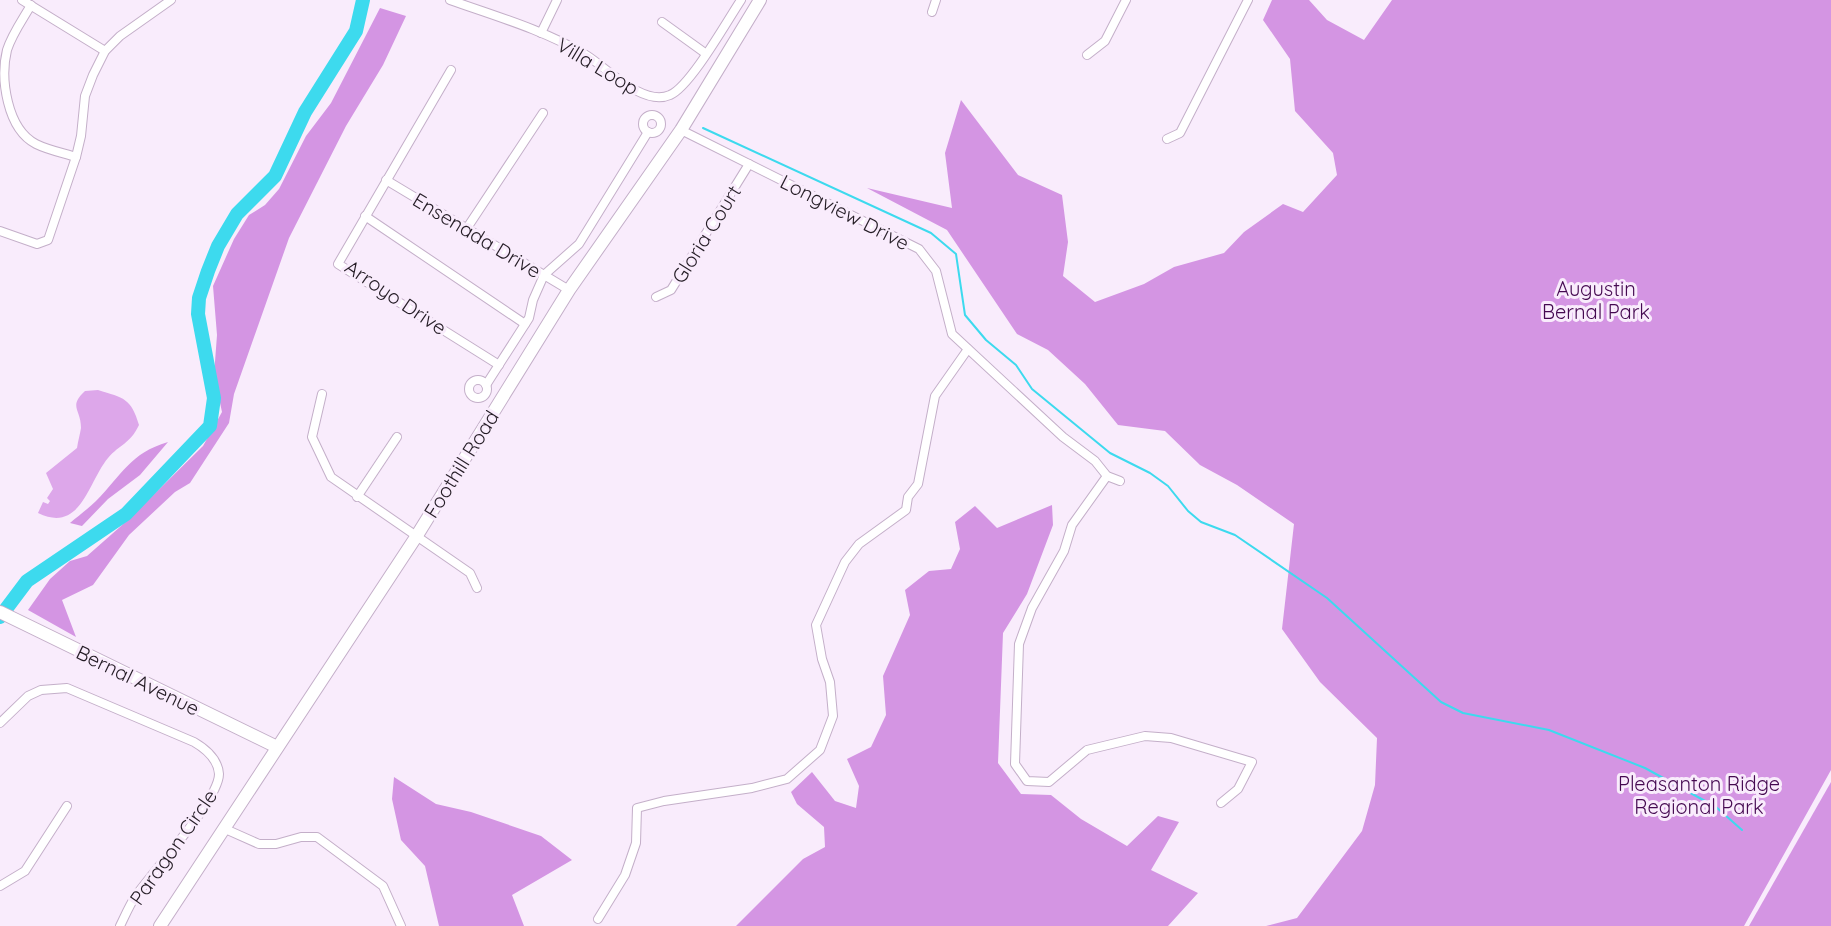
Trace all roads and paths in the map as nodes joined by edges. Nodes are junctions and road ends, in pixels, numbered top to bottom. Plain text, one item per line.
1 (22, 0) edge
2 (170, 0) edge
3 (450, 0) edge
4 (557, 0) edge
5 (741, 0) edge
6 (760, 0) edge
7 (936, 0) edge
8 (1126, 0) edge
9 (1246, 1) edge
10 (31, 5) junction
11 (932, 12) dead end
12 (662, 22) dead end
13 (541, 33) junction
14 (105, 51) junction
15 (705, 53) junction
16 (1087, 55) dead end
17 (451, 70) dead end
18 (543, 113) dead end
19 (681, 130) junction
20 (648, 132) dead end
21 (1167, 140) dead end
22 (76, 157) junction
23 (749, 164) junction
24 (386, 180) junction
25 (365, 216) junction
26 (466, 228) junction
27 (0, 231) edge
28 (544, 275) junction
29 (569, 290) junction
30 (656, 297) dead end
31 (525, 324) junction
32 (968, 350) junction
33 (499, 365) junction
34 (486, 385) dead end
35 (322, 394) dead end
36 (397, 437) dead end
37 (1107, 476) junction
38 (1120, 481) dead end
39 (357, 497) junction
40 (416, 537) junction
41 (477, 588) dead end
42 (0, 612) edge
43 (0, 723) edge
44 (277, 747) junction
45 (1221, 803) dead end
46 (67, 806) dead end
47 (223, 828) junction
48 (0, 886) edge
49 (598, 919) dead end
50 (120, 926) edge
51 (160, 926) edge
52 (401, 926) edge

1 - 10 street
2 - 14 street
3 - 13 street, Villa Loop
4 - 13 street
5 - 15 street, Villa Loop
6 - 19 main road, Foothill Road
7 - 11 street
8 - 16 street
9 - 21 street
10 - 14 street
10 - 22 street
12 - 15 street
13 - 15 street, Villa Loop
14 - 22 street
17 - 24 street, Arroyo Drive
18 - 26 street
19 - 23 street, Longview Drive
19 - 29 main road, Foothill Road
20 - 28 street
22 - 27 street
23 - 30 street, Gloria Court
23 - 32 street, Longview Drive
24 - 25 street, Arroyo Drive
24 - 26 street, Ensenada Drive
25 - 31 street
25 - 33 street, Arroyo Drive
26 - 28 street, Ensenada Drive
28 - 29 street, Ensenada Drive
28 - 31 street
29 - 40 main road, Foothill Road
31 - 33 street
32 - 37 street, Longview Drive
32 - 49 street
33 - 34 street
35 - 39 street
36 - 39 street
37 - 38 street, Longview Drive
37 - 45 street
39 - 40 street
40 - 41 street
40 - 44 main road, Foothill Road
42 - 44 main road, Bernal Avenue
43 - 50 street, Paragon Circle
44 - 47 main road, Foothill Road
46 - 48 street
47 - 51 main road, Foothill Road
47 - 52 street

